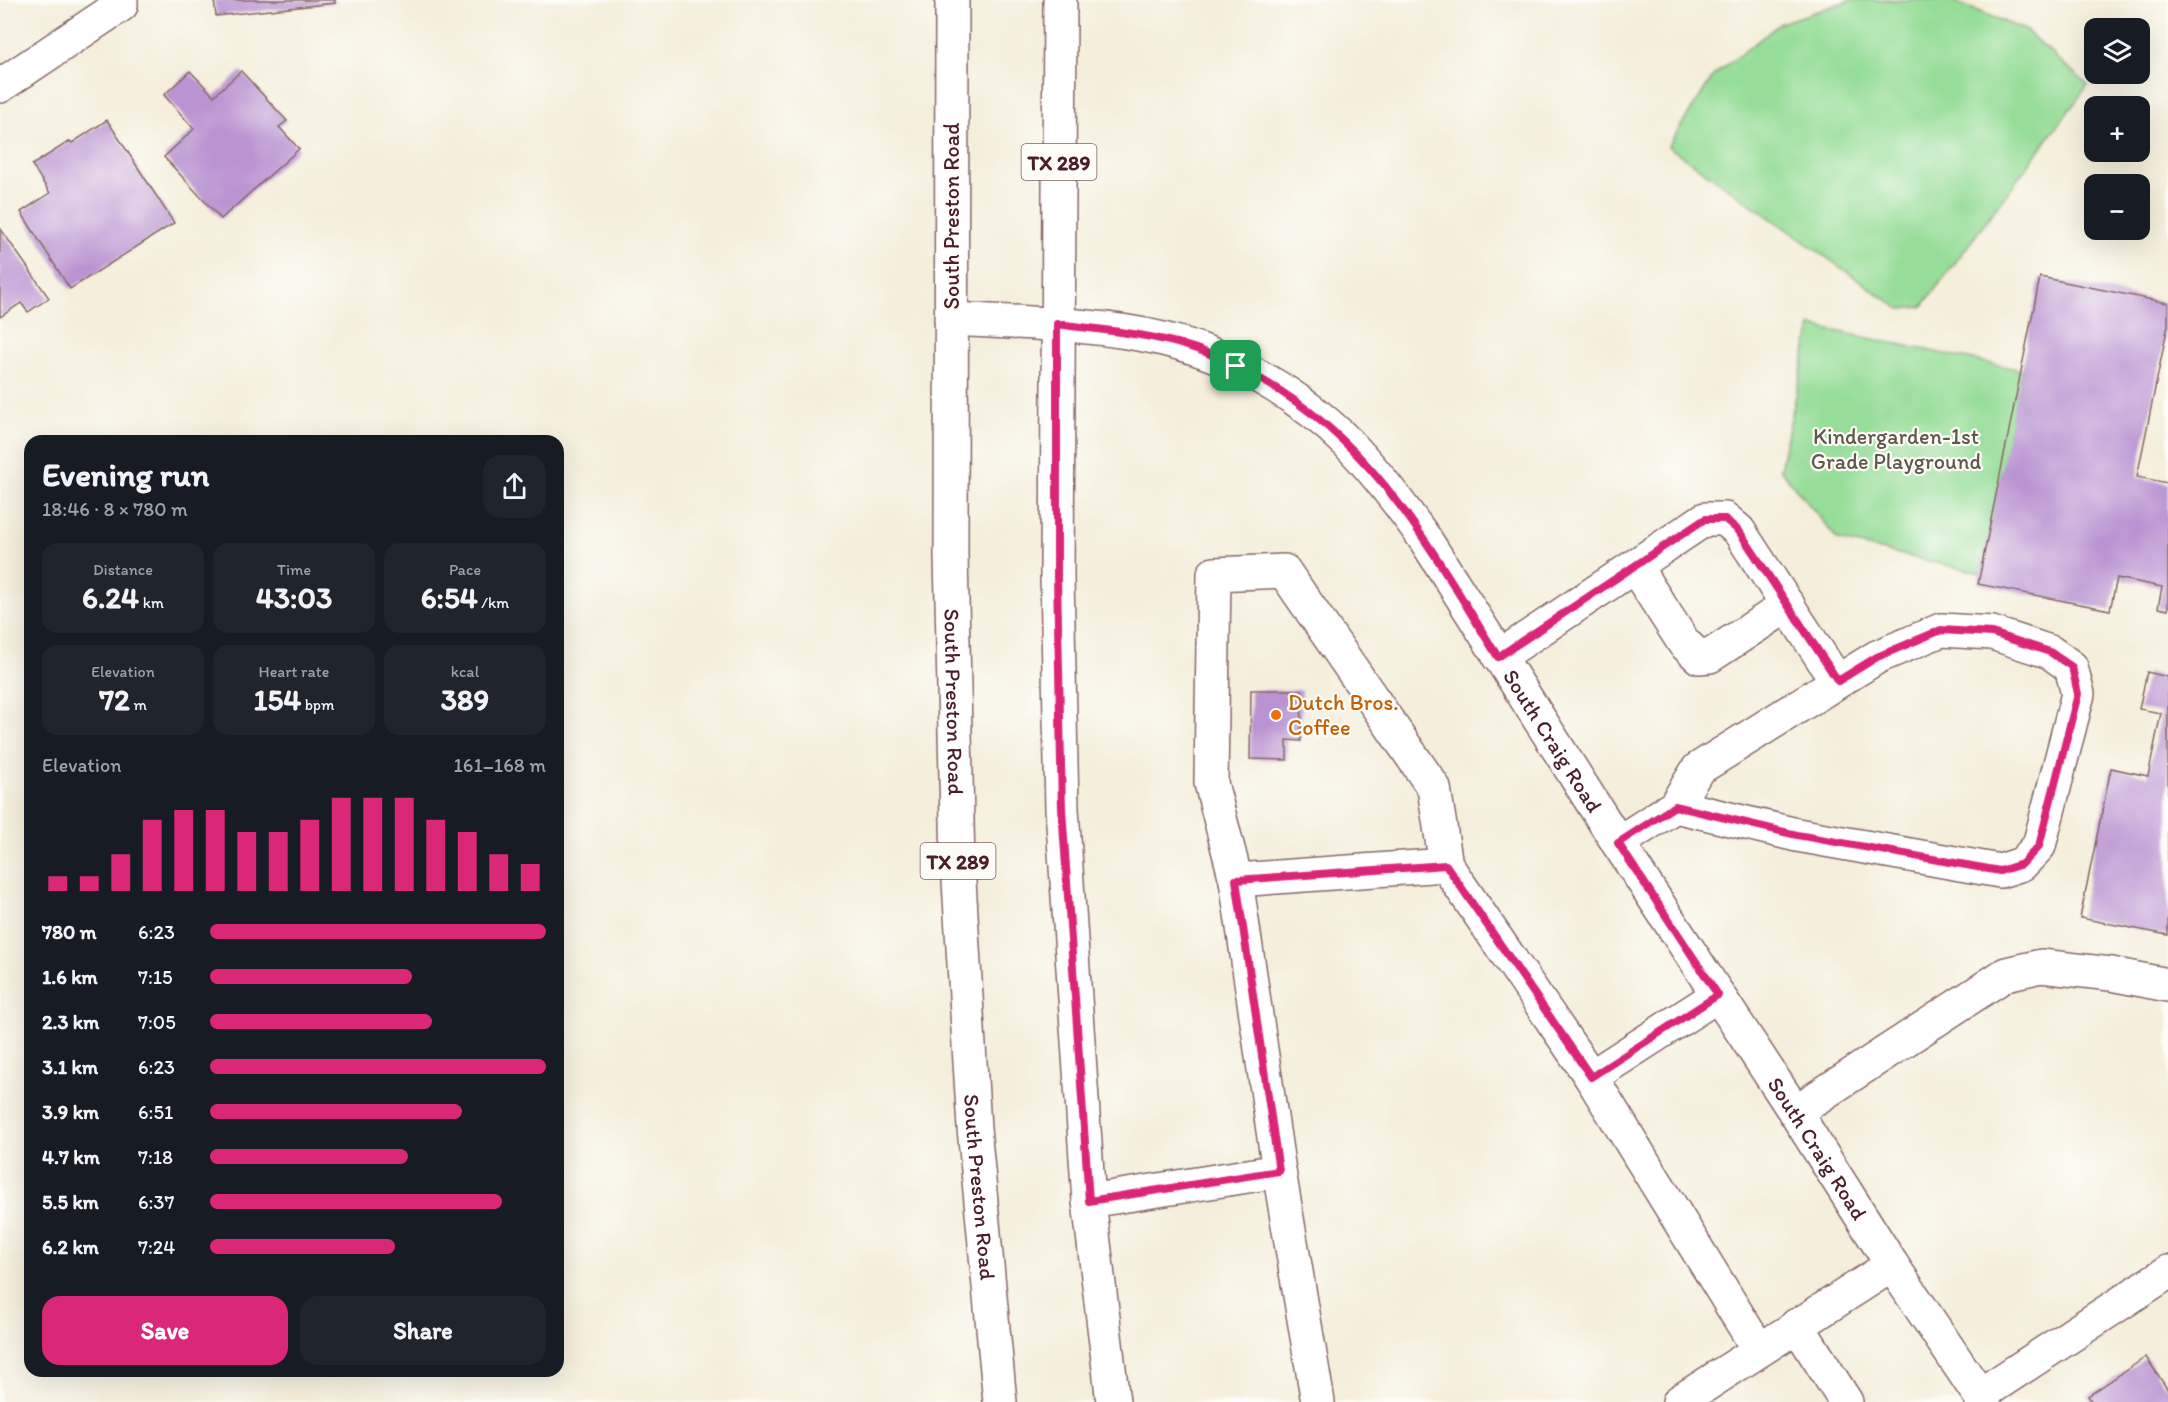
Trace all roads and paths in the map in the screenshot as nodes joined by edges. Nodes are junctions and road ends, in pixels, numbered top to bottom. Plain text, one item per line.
1 (952, 0) edge
2 (1060, 0) edge
3 (121, 3) edge
4 (0, 86) edge
5 (951, 319) junction
6 (1057, 324) junction
7 (1635, 567) junction
8 (1788, 605) junction
9 (1498, 657) junction
10 (1838, 681) junction
11 (1675, 806) junction
12 (1618, 843) junction
13 (1446, 865) junction
14 (1236, 880) junction
15 (2168, 985) edge
16 (1718, 995) junction
17 (1591, 1077) junction
18 (1795, 1112) junction
19 (1279, 1171) junction
20 (1089, 1201) junction
21 (1892, 1265) junction
22 (2168, 1272) edge
23 (1797, 1325) junction
24 (1759, 1350) junction
25 (1982, 1399) edge
26 (1682, 1401) edge
27 (1842, 1401) edge
28 (1000, 1402) edge
29 (1113, 1402) edge
30 (1318, 1402) edge

1 - 5 main road, South Preston Road / TX 289
2 - 6 main road, TX 289
3 - 4 main road
5 - 6 main road, South Craig Road
5 - 28 main road, South Preston Road / TX 289
6 - 9 main road, South Craig Road
6 - 20 main road, TX 289
7 - 8 main road
7 - 8 main road
7 - 9 main road
8 - 10 main road
9 - 12 main road, South Craig Road
10 - 11 main road
10 - 11 main road
11 - 12 main road
12 - 16 main road, South Craig Road
13 - 14 main road
13 - 14 main road
13 - 17 main road
14 - 19 main road
15 - 18 main road
16 - 17 main road
16 - 18 main road, South Craig Road
17 - 24 main road
18 - 21 main road, South Craig Road
19 - 20 main road
19 - 30 main road
20 - 29 main road, TX 289
21 - 23 main road
21 - 25 main road, South Craig Road
22 - 25 main road
23 - 24 main road
23 - 27 main road
24 - 26 main road

